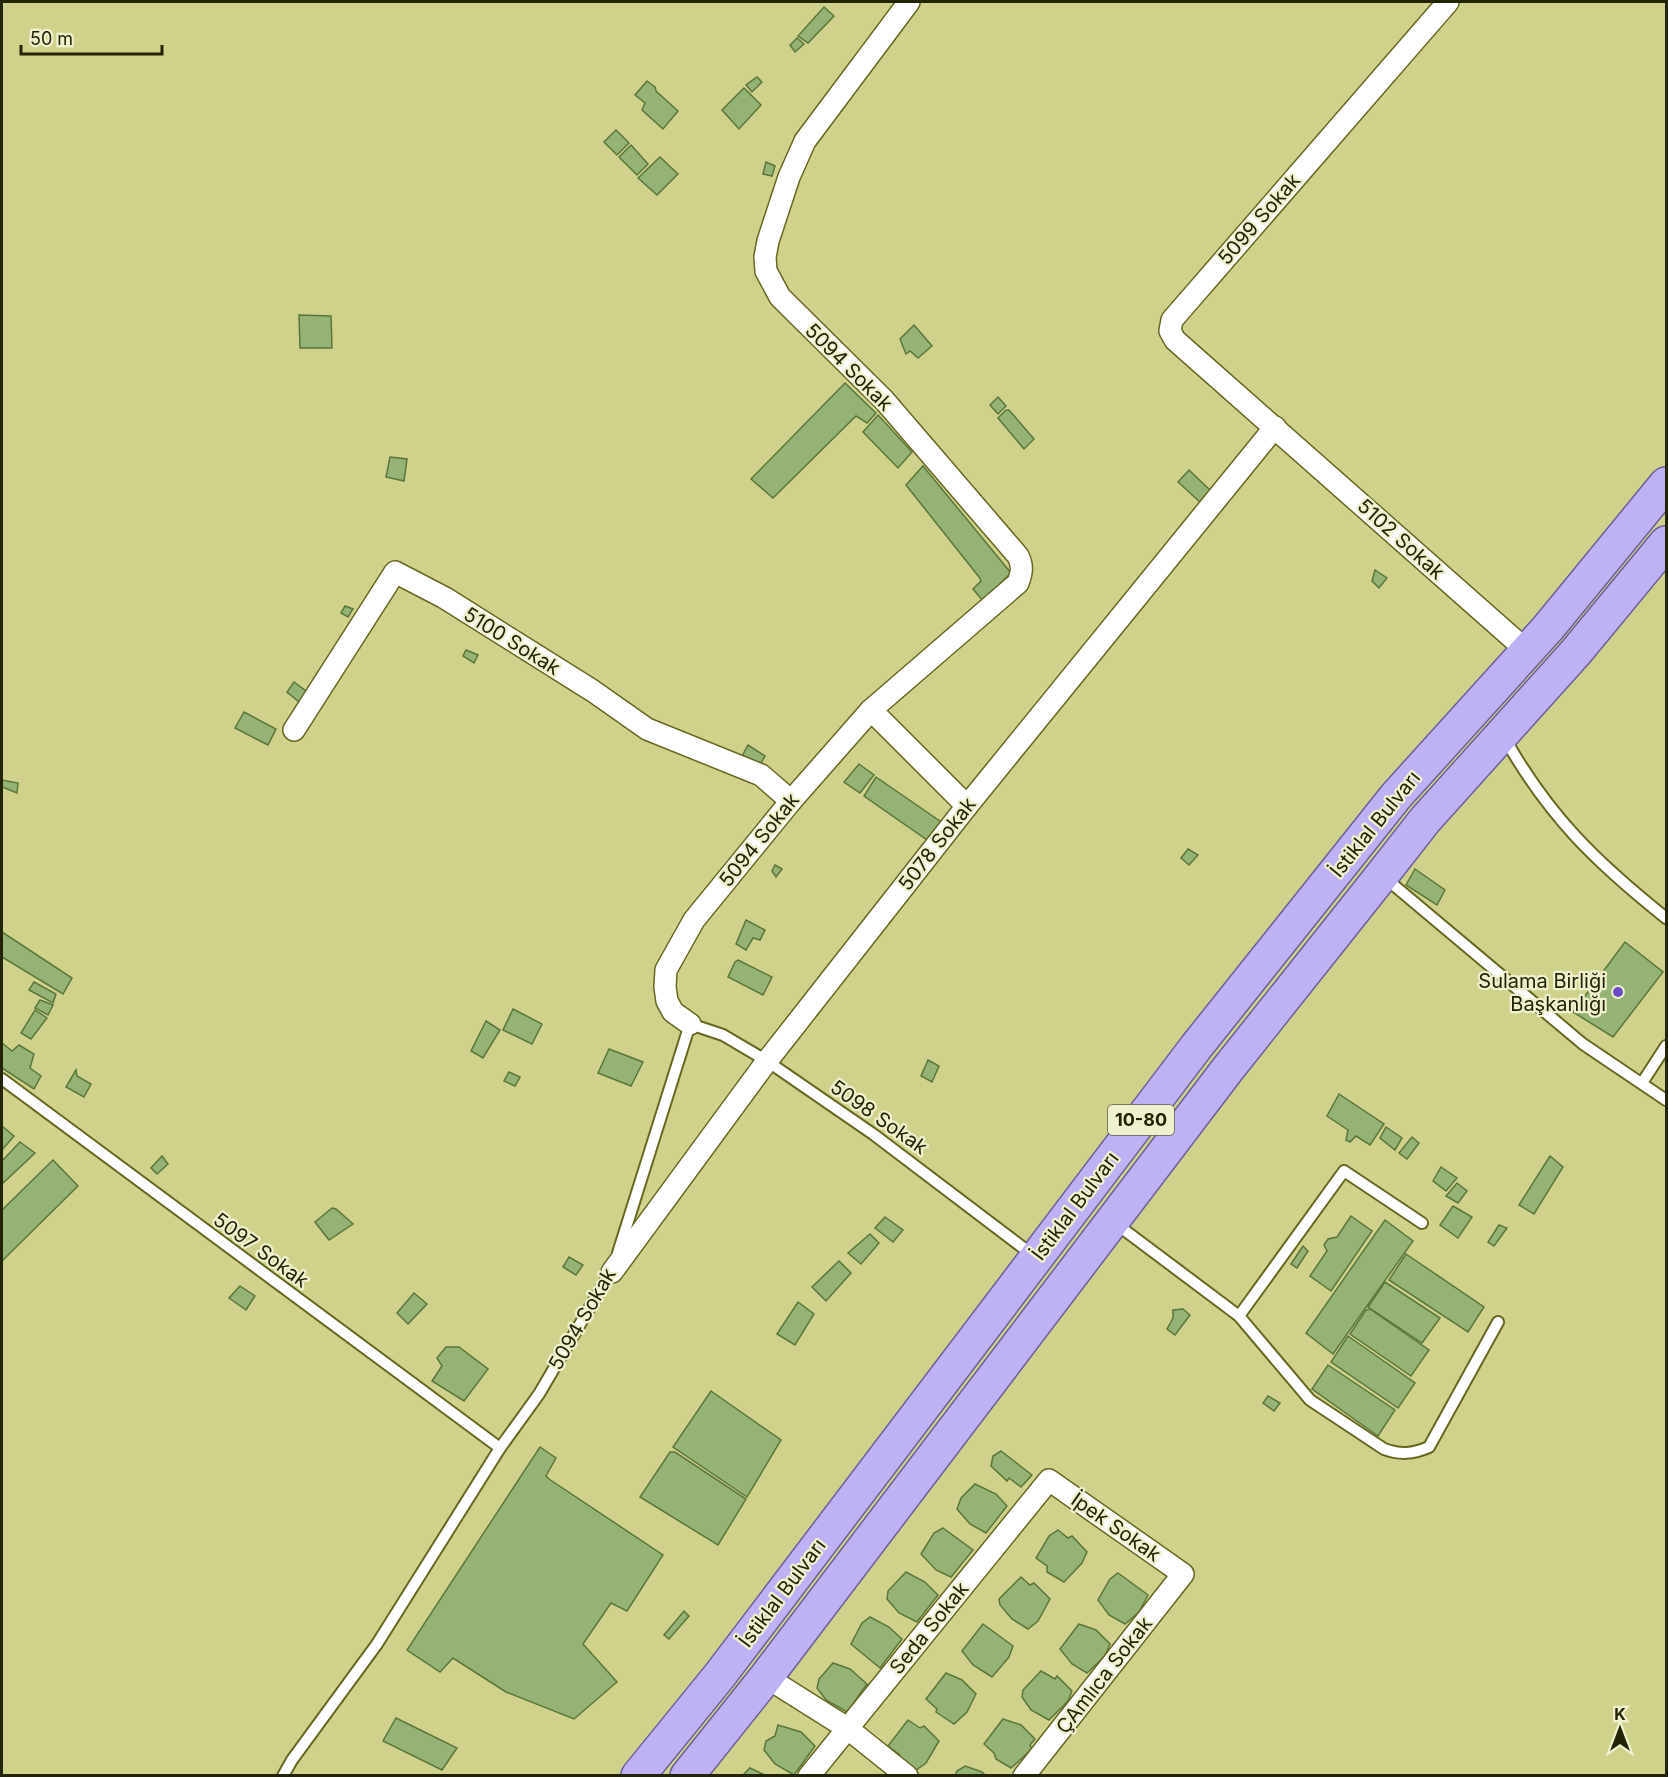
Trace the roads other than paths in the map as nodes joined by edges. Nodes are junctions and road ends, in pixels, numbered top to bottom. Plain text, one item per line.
1 (909, 2) edge
2 (1448, 2) edge
3 (1275, 427) junction
4 (1666, 484) edge
5 (1666, 543) edge
6 (1527, 651) junction
7 (871, 710) junction
8 (294, 730) dead end
9 (1503, 734) junction
10 (791, 801) junction
11 (967, 806) junction
12 (1382, 875) junction
13 (1666, 918) edge
14 (690, 1024) junction
15 (1666, 1046) edge
16 (767, 1061) junction
17 (2, 1079) edge
18 (1642, 1083) junction
19 (1666, 1100) edge
20 (1112, 1221) junction
21 (1422, 1223) dead end
22 (1036, 1257) junction
23 (612, 1272) junction
24 (1239, 1316) junction
25 (1498, 1322) dead end
26 (500, 1448) junction
27 (1049, 1480) joint
28 (1183, 1574) joint
29 (766, 1677) junction
30 (847, 1728) junction
31 (283, 1776) edge
32 (638, 1776) edge
33 (687, 1776) edge
34 (809, 1776) edge
35 (907, 1776) edge
36 (1024, 1776) edge

1 - 7 street, 5094 Sokak
2 - 3 street, 5099 Sokak
3 - 6 street, 5102 Sokak
3 - 11 street, 5078 Sokak
4 - 6 main road, İstiklal Bulvarı / 10-80
5 - 9 main road, İstiklal Bulvarı / 10-80
6 - 22 main road, İstiklal Bulvarı / 10-80
7 - 10 street, 5094 Sokak
7 - 11 street
8 - 10 street, 5100 Sokak
9 - 12 main road, İstiklal Bulvarı / 10-80
9 - 13 lane
10 - 14 street, 5094 Sokak
11 - 16 street, 5078 Sokak
12 - 18 lane
12 - 20 main road, İstiklal Bulvarı / 10-80
14 - 16 lane, 5098 Sokak
14 - 23 lane, 5094 Sokak
15 - 18 lane
16 - 22 lane, 5098 Sokak
16 - 23 street, 5078 Sokak
17 - 26 lane, 5097 Sokak
18 - 19 lane
20 - 24 lane
20 - 29 main road, İstiklal Bulvarı / 10-80
21 - 24 lane
22 - 32 main road, İstiklal Bulvarı / 10-80
23 - 26 lane, 5094 Sokak
24 - 25 lane
26 - 31 lane, 5094 Sokak
27 - 28 street, İpek Sokak
27 - 30 street, Seda Sokak
28 - 36 street, ÇAmlıca Sokak
29 - 30 street
29 - 33 main road, İstiklal Bulvarı / 10-80
30 - 34 street, Seda Sokak
30 - 35 street

